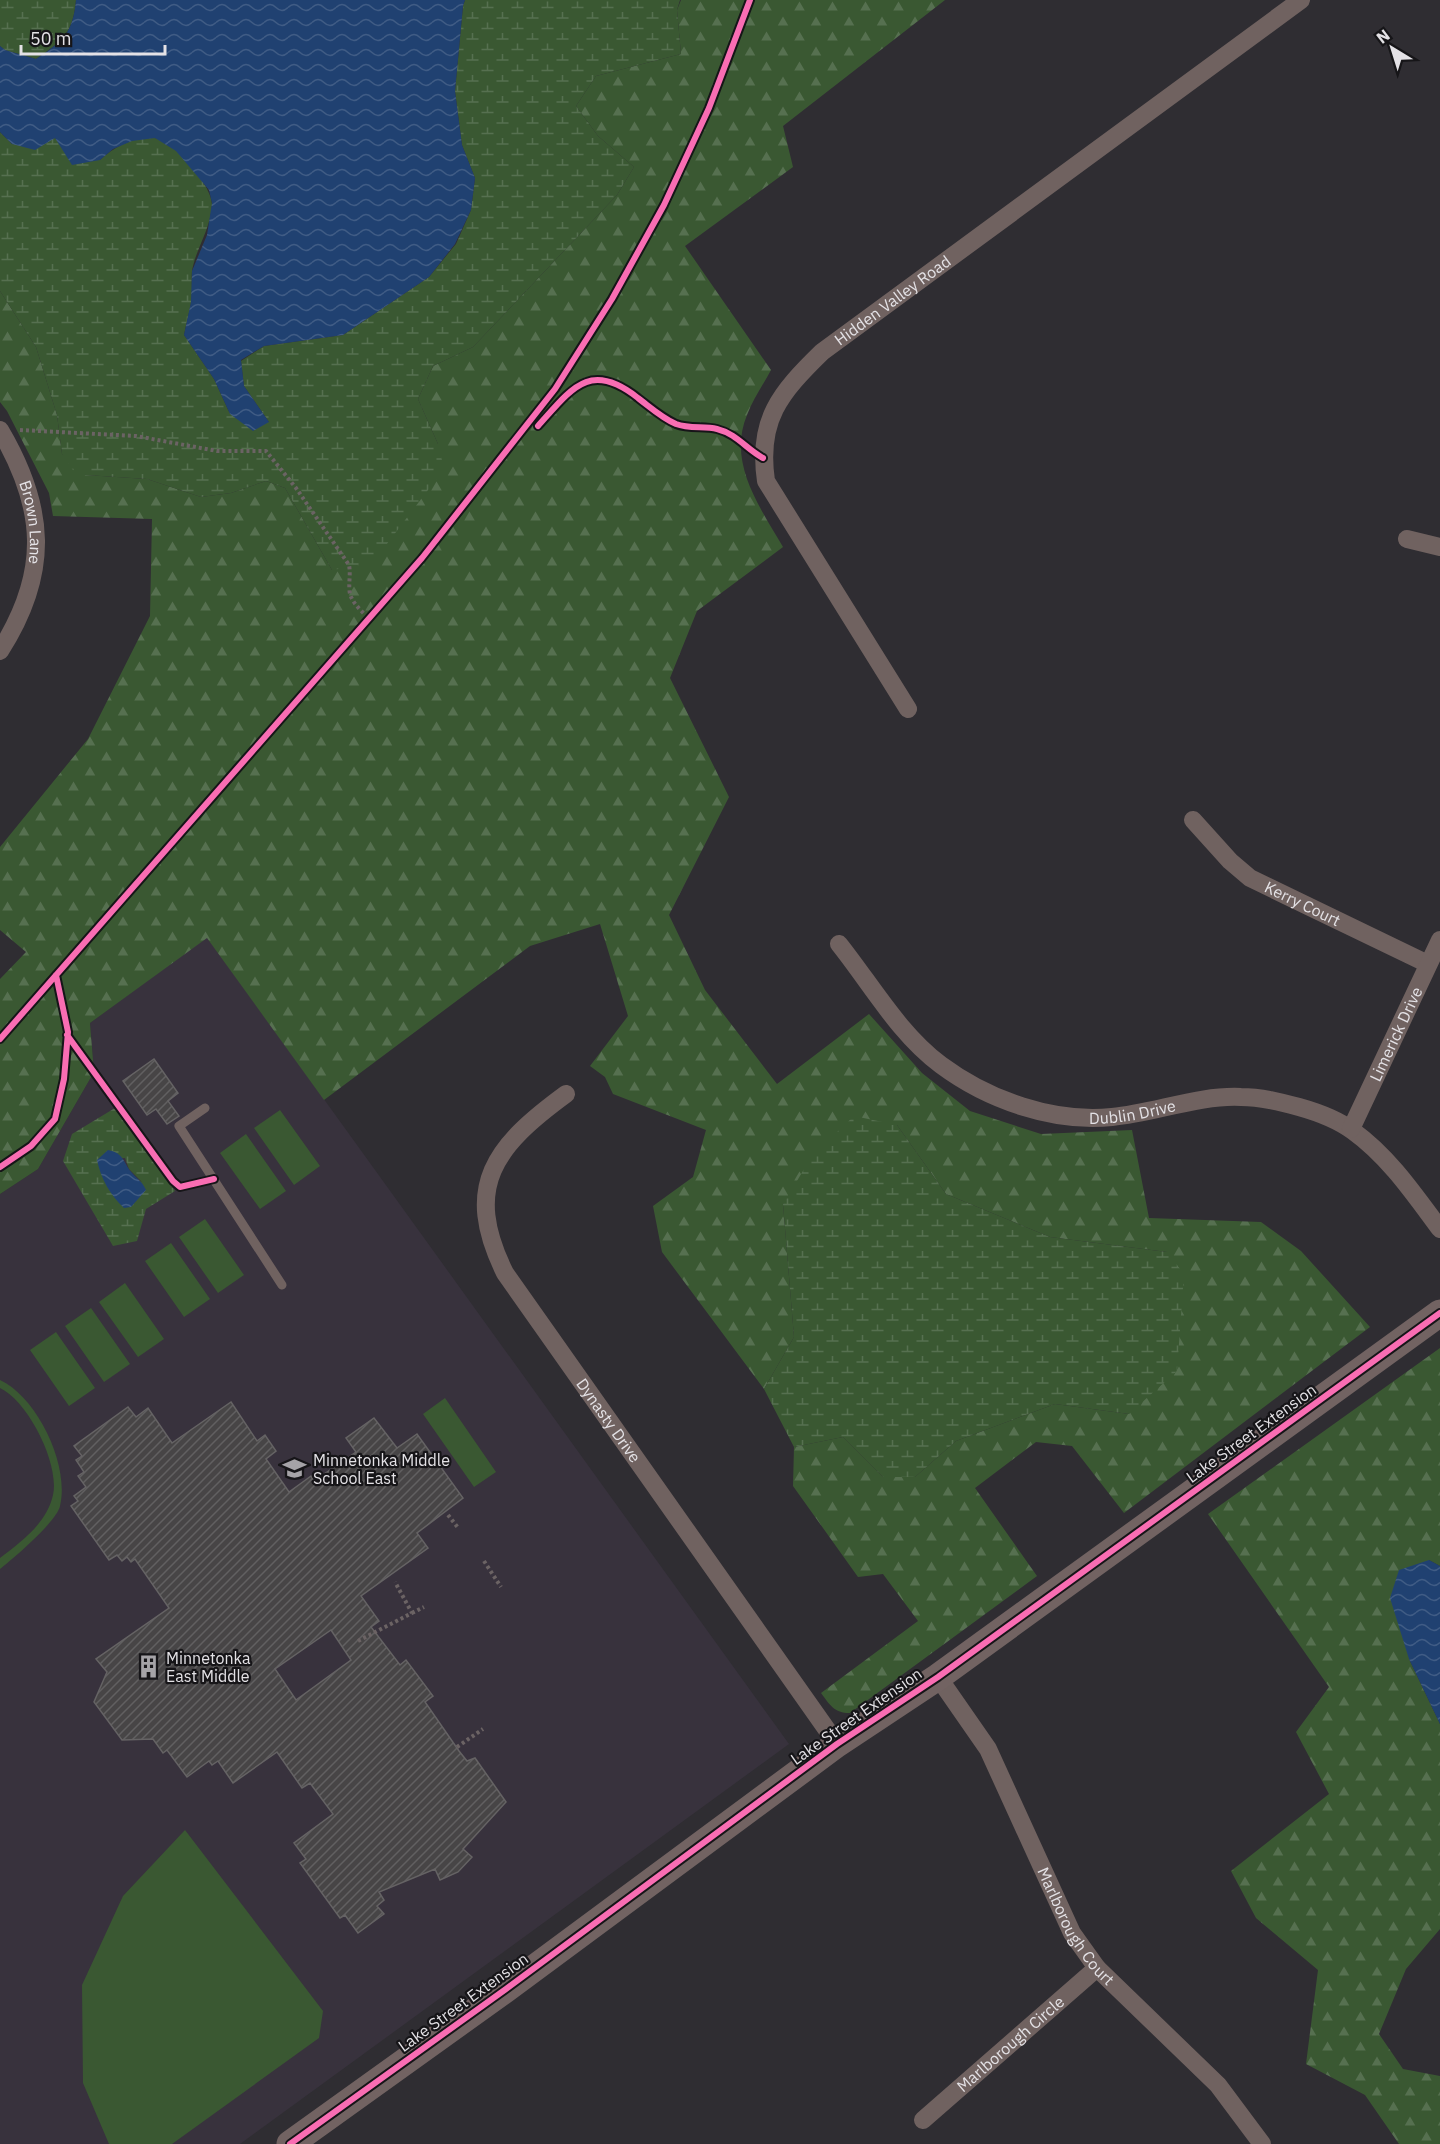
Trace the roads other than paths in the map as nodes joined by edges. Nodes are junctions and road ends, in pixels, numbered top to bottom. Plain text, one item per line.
1 (1300, 0) edge
2 (0, 430) edge
3 (1407, 539) dead end
4 (1440, 547) edge
5 (0, 651) edge
6 (908, 709) dead end
7 (1193, 820) dead end
8 (1440, 940) edge
9 (839, 944) dead end
10 (1428, 964) junction
11 (566, 1094) dead end
12 (205, 1108) dead end
13 (1351, 1130) junction
14 (1440, 1229) edge
15 (282, 1285) dead end
16 (1440, 1313) edge
17 (938, 1677) junction
18 (837, 1744) junction
19 (1097, 1968) junction
20 (923, 2120) dead end
21 (290, 2144) edge
22 (1262, 2144) edge

1 - 6 street, Hidden Valley Road
2 - 5 street, Brown Lane
3 - 4 street
7 - 10 street, Kerry Court
8 - 10 street, Limerick Drive
9 - 13 street, Dublin Drive
10 - 13 street, Limerick Drive
11 - 18 street, Dynasty Drive
12 - 15 lane
13 - 14 street, Dublin Drive
16 - 17 street, Lake Street Extension
17 - 18 street, Lake Street Extension
17 - 19 street, Marlborough Court
18 - 21 street, Lake Street Extension
19 - 20 street, Marlborough Circle
19 - 22 street, Marlborough Court

